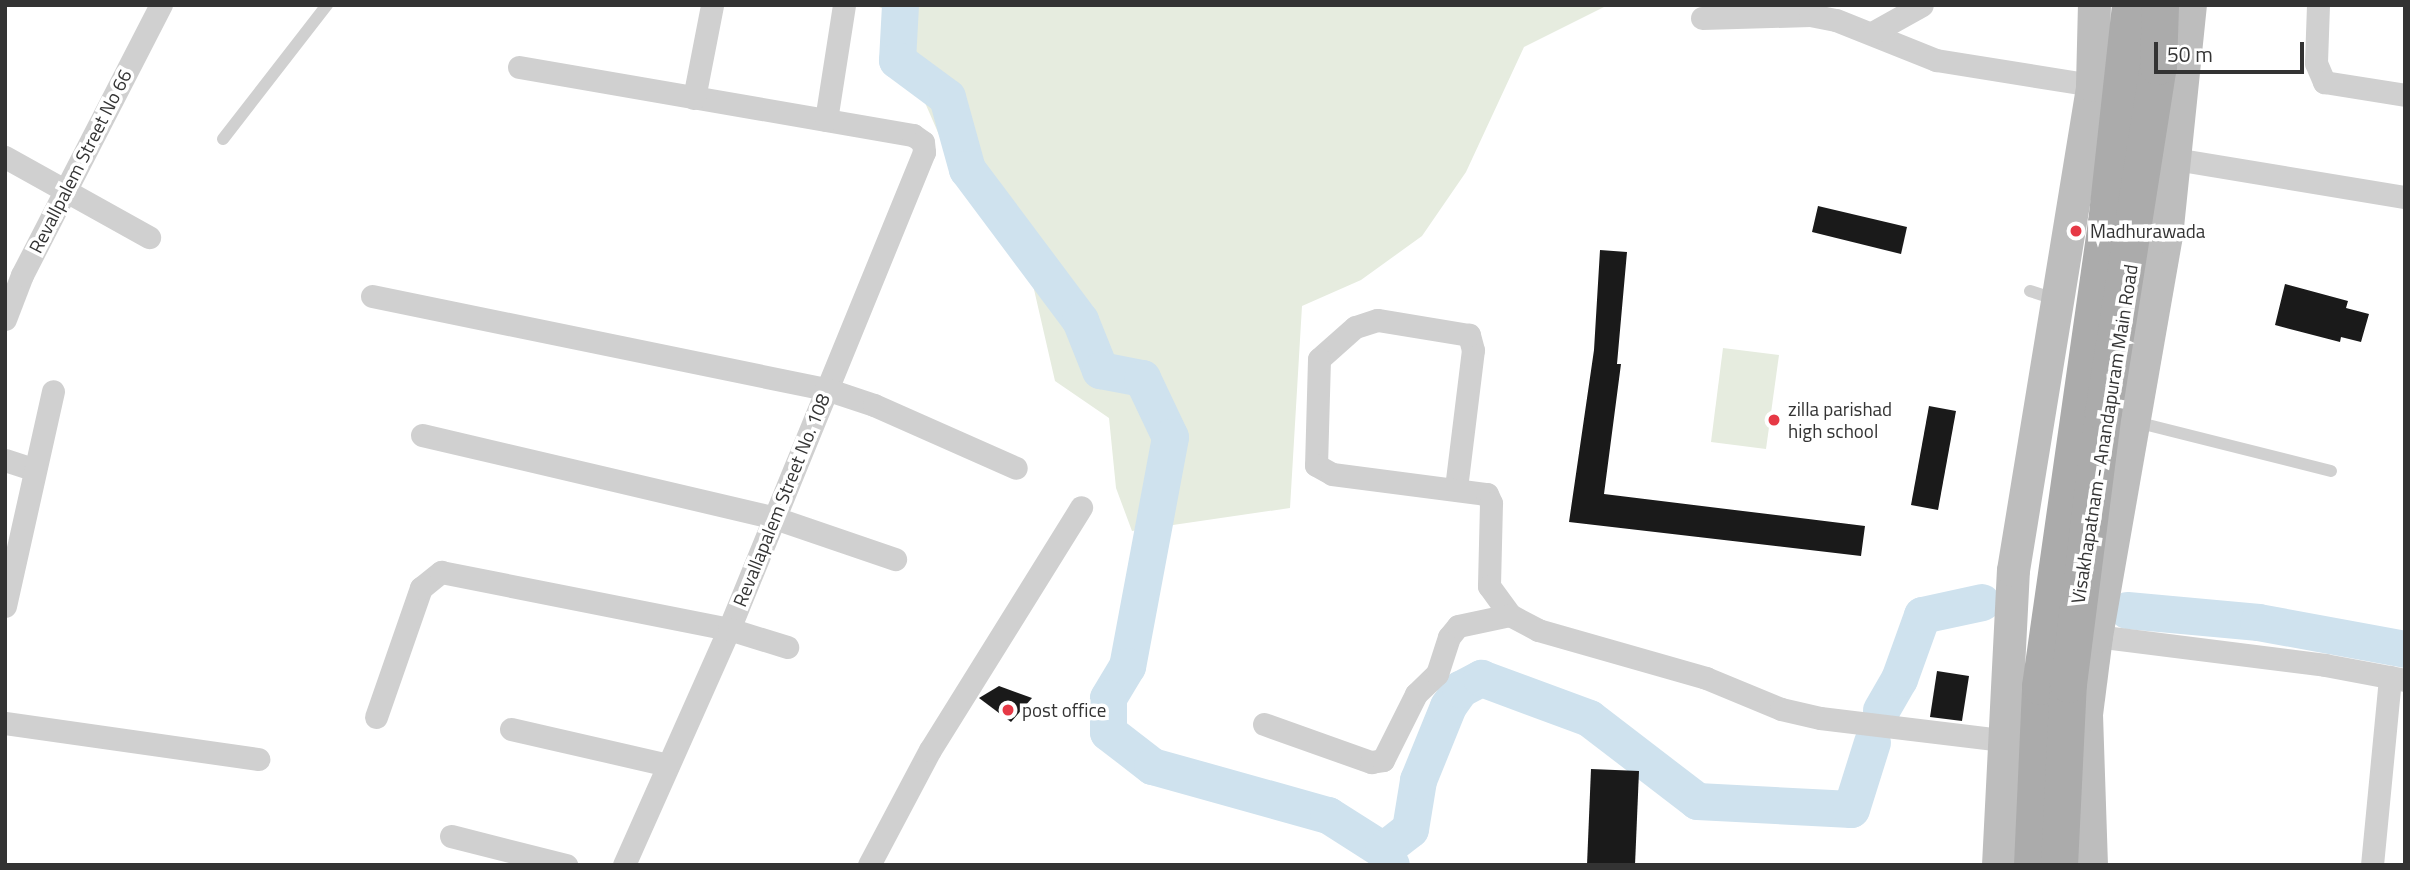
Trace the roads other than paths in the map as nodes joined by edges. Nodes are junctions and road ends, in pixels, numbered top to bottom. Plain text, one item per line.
1 (161, 5) edge
2 (327, 5) edge
3 (712, 5) edge
4 (845, 5) edge
5 (1922, 5) edge
6 (2094, 5) edge
7 (2130, 5) edge
8 (2160, 5) edge
9 (2190, 5) edge
10 (2318, 5) edge
11 (1702, 18) dead end
12 (1872, 33) junction
13 (519, 67) dead end
14 (2092, 85) junction
15 (2405, 95) edge
16 (694, 98) junction
17 (826, 120) junction
18 (223, 139) dead end
19 (5, 157) edge
20 (2175, 159) junction
21 (66, 188) junction
22 (2405, 197) edge
23 (149, 237) dead end
24 (372, 296) dead end
25 (5, 319) edge
26 (826, 389) junction
27 (53, 391) dead end
28 (2105, 413) junction
29 (422, 435) dead end
30 (5, 460) edge
31 (1016, 468) dead end
32 (33, 469) junction
33 (2331, 471) dead end
34 (1456, 488) junction
35 (1081, 507) dead end
36 (775, 518) junction
37 (895, 559) dead end
38 (5, 606) edge
39 (1510, 615) junction
40 (729, 629) junction
41 (2096, 636) junction
42 (788, 647) dead end
43 (2397, 679) edge
44 (376, 717) dead end
45 (5, 723) edge
46 (1264, 724) dead end
47 (511, 729) dead end
48 (2003, 740) junction
49 (672, 757) junction
50 (258, 759) dead end
51 (451, 836) dead end
52 (566, 865) edge
53 (624, 865) edge
54 (869, 865) edge
55 (1998, 865) edge
56 (2032, 865) edge
57 (2059, 865) edge
58 (2091, 865) edge
59 (2372, 865) edge

1 - 21 street, Revallpalem Street No 66
2 - 18 lane
3 - 16 street
4 - 17 street
5 - 12 street
6 - 14 street
7 - 28 main road, Visakhapatnam - Anandapuram Main Road
8 - 28 main road, Visakhapatnam - Anandapuram Main Road
9 - 20 street
10 - 15 street
11 - 12 street
12 - 14 street
13 - 16 street
14 - 48 street
16 - 17 street
17 - 26 street, Revallapalem Street No. 108
19 - 21 street
20 - 22 street
20 - 28 street
21 - 23 street
21 - 25 street, Revallpalem Street No 66
24 - 26 street
26 - 31 street
26 - 36 street, Revallapalem Street No. 108
27 - 32 street
28 - 33 lane
28 - 41 street
28 - 56 main road, Visakhapatnam - Anandapuram Main Road
28 - 57 main road, Visakhapatnam - Anandapuram Main Road
29 - 36 street
30 - 32 street
32 - 38 street
34 - 34 street
34 - 39 street
35 - 54 street
36 - 37 street
36 - 40 street, Revallapalem Street No. 108
39 - 46 street
39 - 48 street
40 - 42 street
40 - 44 street
40 - 49 street, Revallapalem Street No. 108
41 - 43 street
41 - 58 street
43 - 59 street
45 - 50 street
47 - 49 street
48 - 55 street
49 - 53 street, Revallapalem Street No. 108
51 - 52 street

